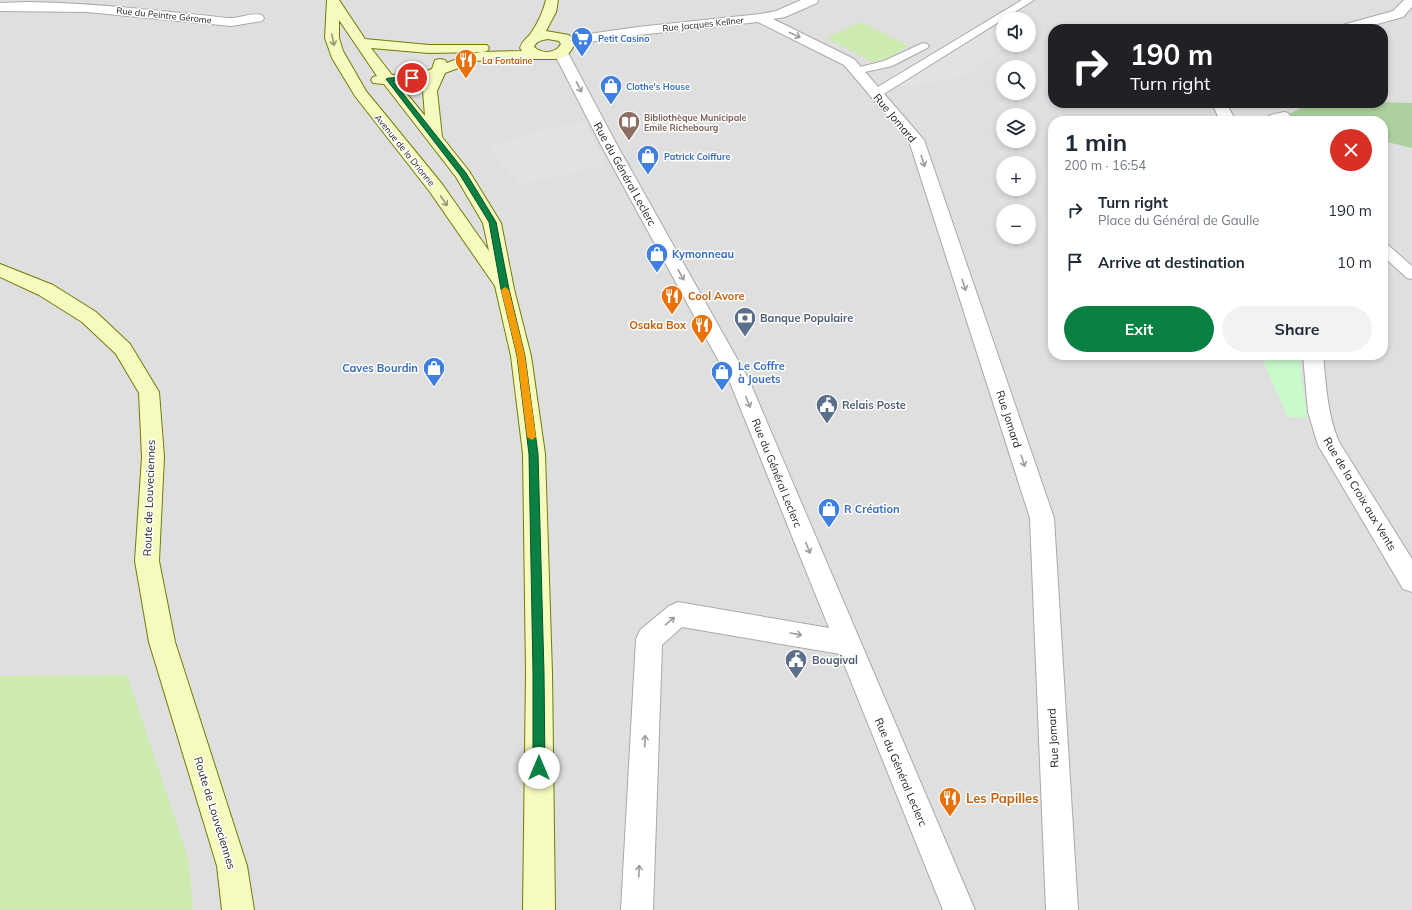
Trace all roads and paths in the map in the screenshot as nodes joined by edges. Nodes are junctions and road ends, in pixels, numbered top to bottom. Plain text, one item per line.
1 (812, 0) edge
2 (1029, 0) edge
3 (1411, 0) edge
4 (333, 1) edge
5 (551, 6) edge
6 (0, 7) edge
7 (257, 18) dead end
8 (760, 18) junction
9 (1362, 24) edge
10 (533, 40) junction
11 (362, 43) junction
12 (563, 43) junction
13 (923, 46) dead end
14 (404, 47) junction
15 (429, 49) junction
16 (538, 55) junction
17 (370, 57) junction
18 (343, 65) junction
19 (856, 70) junction
20 (439, 72) junction
21 (389, 79) junction
22 (352, 81) junction
23 (875, 94) junction
24 (434, 138) junction
25 (1388, 252) edge
26 (0, 270) edge
27 (1412, 274) edge
28 (505, 289) junction
29 (1314, 360) edge
30 (1412, 582) edge
31 (847, 643) junction
32 (238, 910) edge
33 (539, 910) edge
34 (637, 910) edge
35 (958, 910) edge
36 (1062, 910) edge

1 - 8 street, Rue Jacques Kellner
2 - 23 lane
3 - 9 street
4 - 11 main road, Avenue de la Drionne
4 -> 18 main road, Avenue de la Drionne
5 - 10 main road, Rue du Général Leclerc
5 - 12 main road, Rue du Général Leclerc
6 - 7 street, Rue du Peintre Gérome
8 - 12 street, Rue Jacques Kellner
8 -> 19 street, Rue Jomard
10 - 12 main road
10 - 15 main road
10 - 16 main road
11 - 14 main road
11 - 17 main road, Avenue de la Drionne
12 - 16 main road
12 -> 31 street, Rue du Général Leclerc
13 - 19 lane
14 - 15 main road
14 - 17 main road
15 - 20 main road
16 - 20 main road
17 - 18 main road
17 - 21 main road, Avenue de la Drionne
18 - 22 main road, Avenue de la Drionne
19 - 23 street, Rue Jomard
20 - 21 main road
20 - 24 main road
21 - 22 main road
21 - 24 main road, Avenue de la Drionne
22 -> 28 main road, Avenue de la Drionne
23 -> 36 street, Rue Jomard
24 - 28 main road, Avenue de la Drionne
25 - 27 lane
26 - 32 main road, Route de Louveciennes
28 - 33 main road, Avenue de la Drionne
29 - 30 street, Rue de la Croix aux Vents
34 -> 31 street
31 - 35 street, Rue du Général Leclerc

